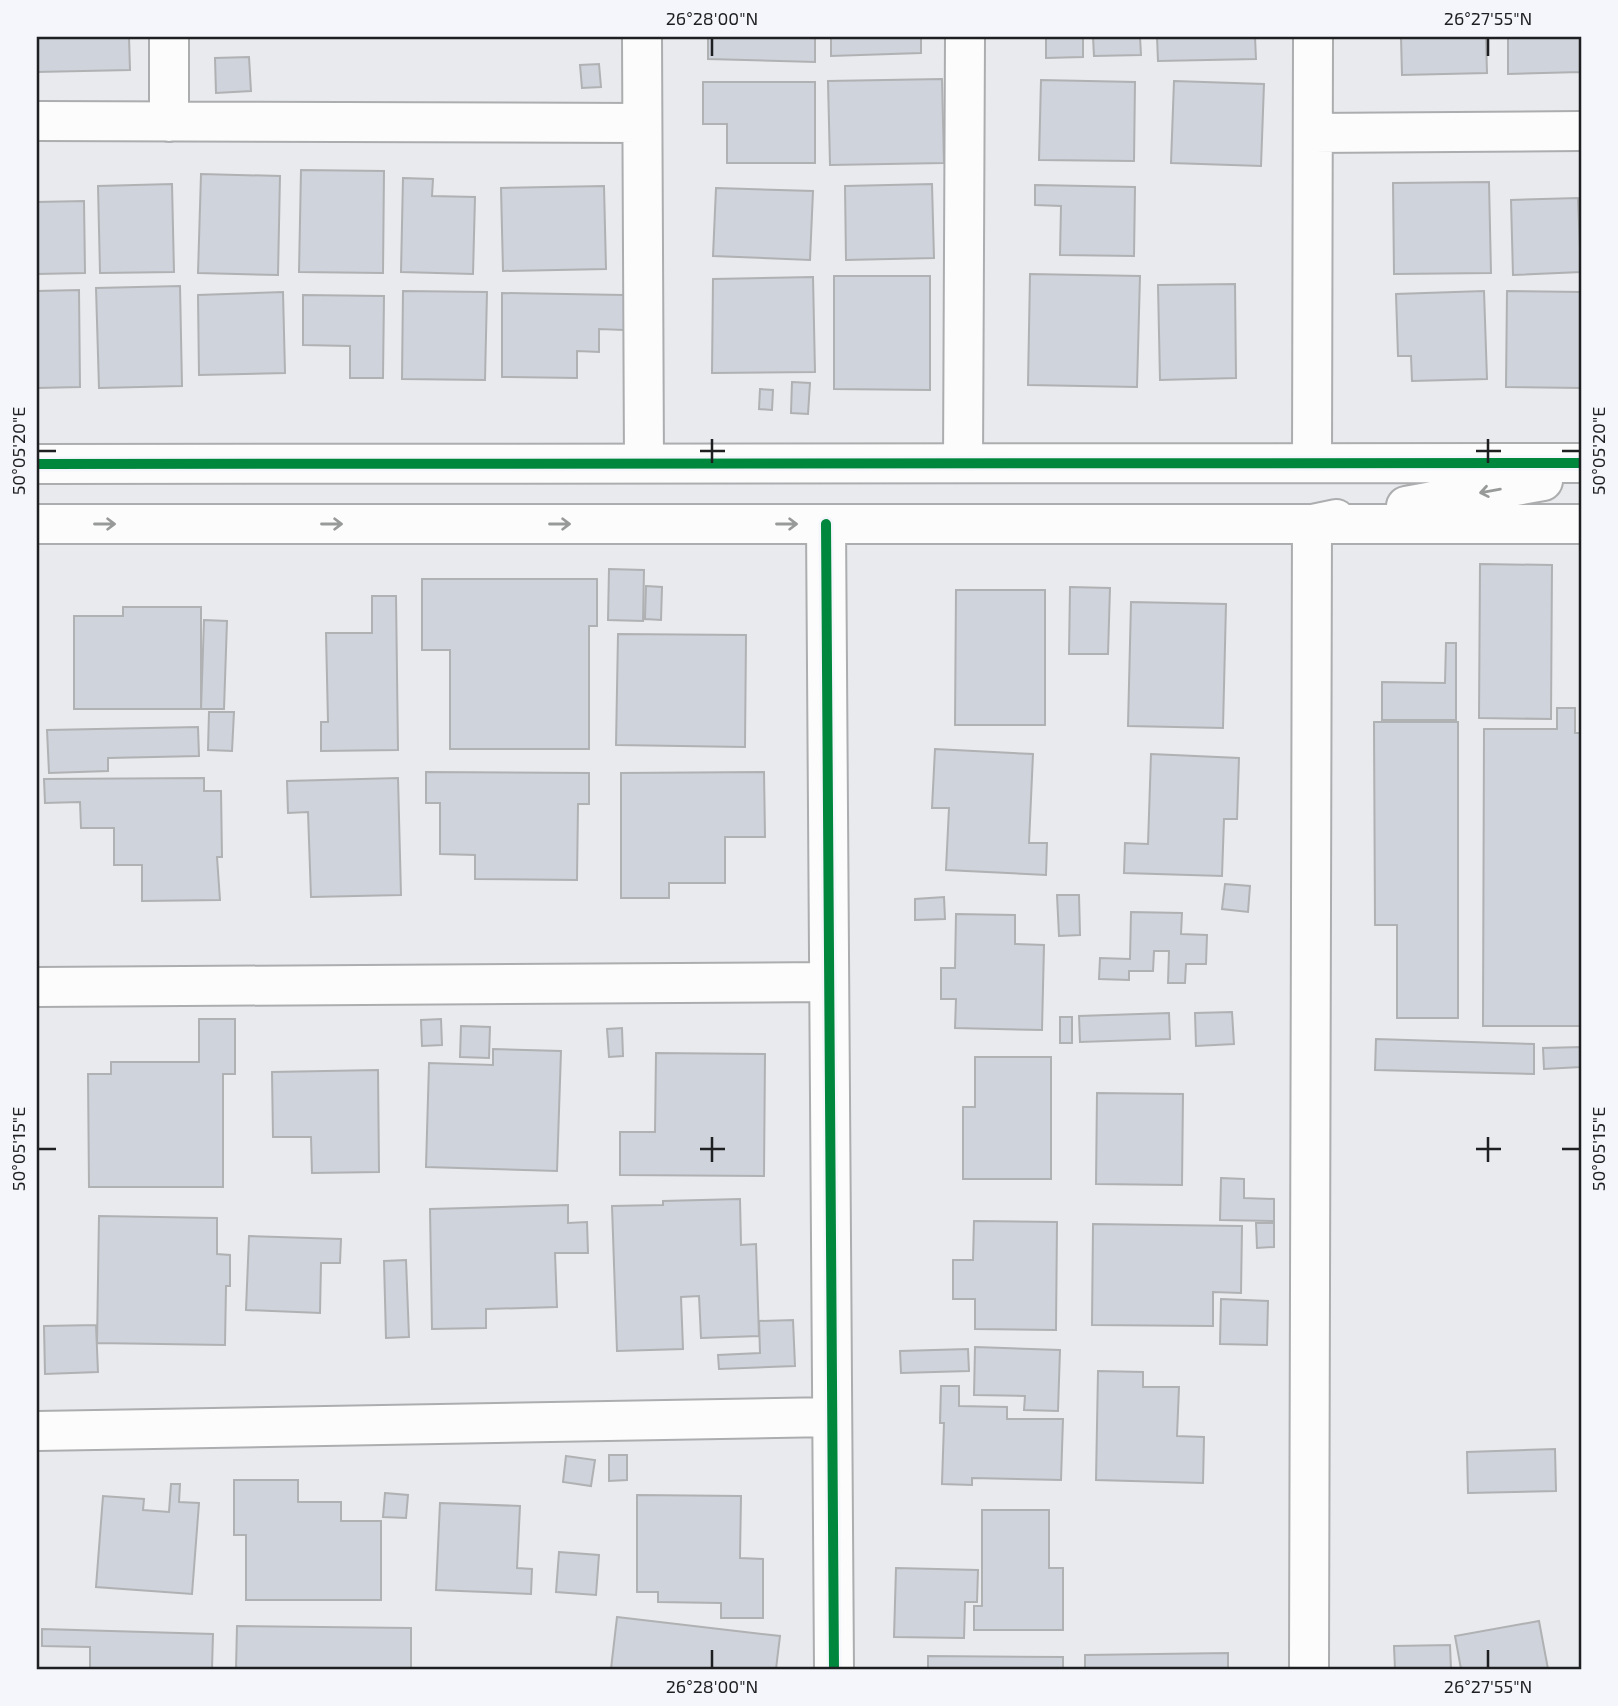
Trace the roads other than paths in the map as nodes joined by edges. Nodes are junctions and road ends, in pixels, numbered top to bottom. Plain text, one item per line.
1 (169, 37) edge
2 (642, 37) edge
3 (965, 37) edge
4 (1313, 37) edge
5 (37, 121) edge
6 (169, 122) junction
7 (642, 122) junction
8 (1581, 131) edge
9 (1313, 133) junction
10 (644, 463) junction
11 (962, 463) junction
12 (1312, 463) junction
13 (1581, 463) edge
14 (37, 464) edge
15 (1581, 474) edge
16 (37, 524) edge
17 (826, 524) junction
18 (1312, 524) junction
19 (1581, 524) edge
20 (829, 982) junction
21 (37, 987) edge
22 (832, 1417) junction
23 (37, 1431) edge
24 (834, 1669) edge
25 (1309, 1669) edge

1 - 6 street
2 - 7 street
3 - 11 street
4 - 9 street
5 - 6 street
6 - 7 street
7 - 10 street
8 - 9 street
9 - 12 street
10 - 11 street
10 - 14 street
11 - 12 street
12 - 13 street
15 -> 18 street
16 -> 17 street
17 - 18 street
17 - 20 street
18 - 19 street
18 - 25 street
20 - 21 street
20 - 22 street
22 - 23 street
22 - 24 street

